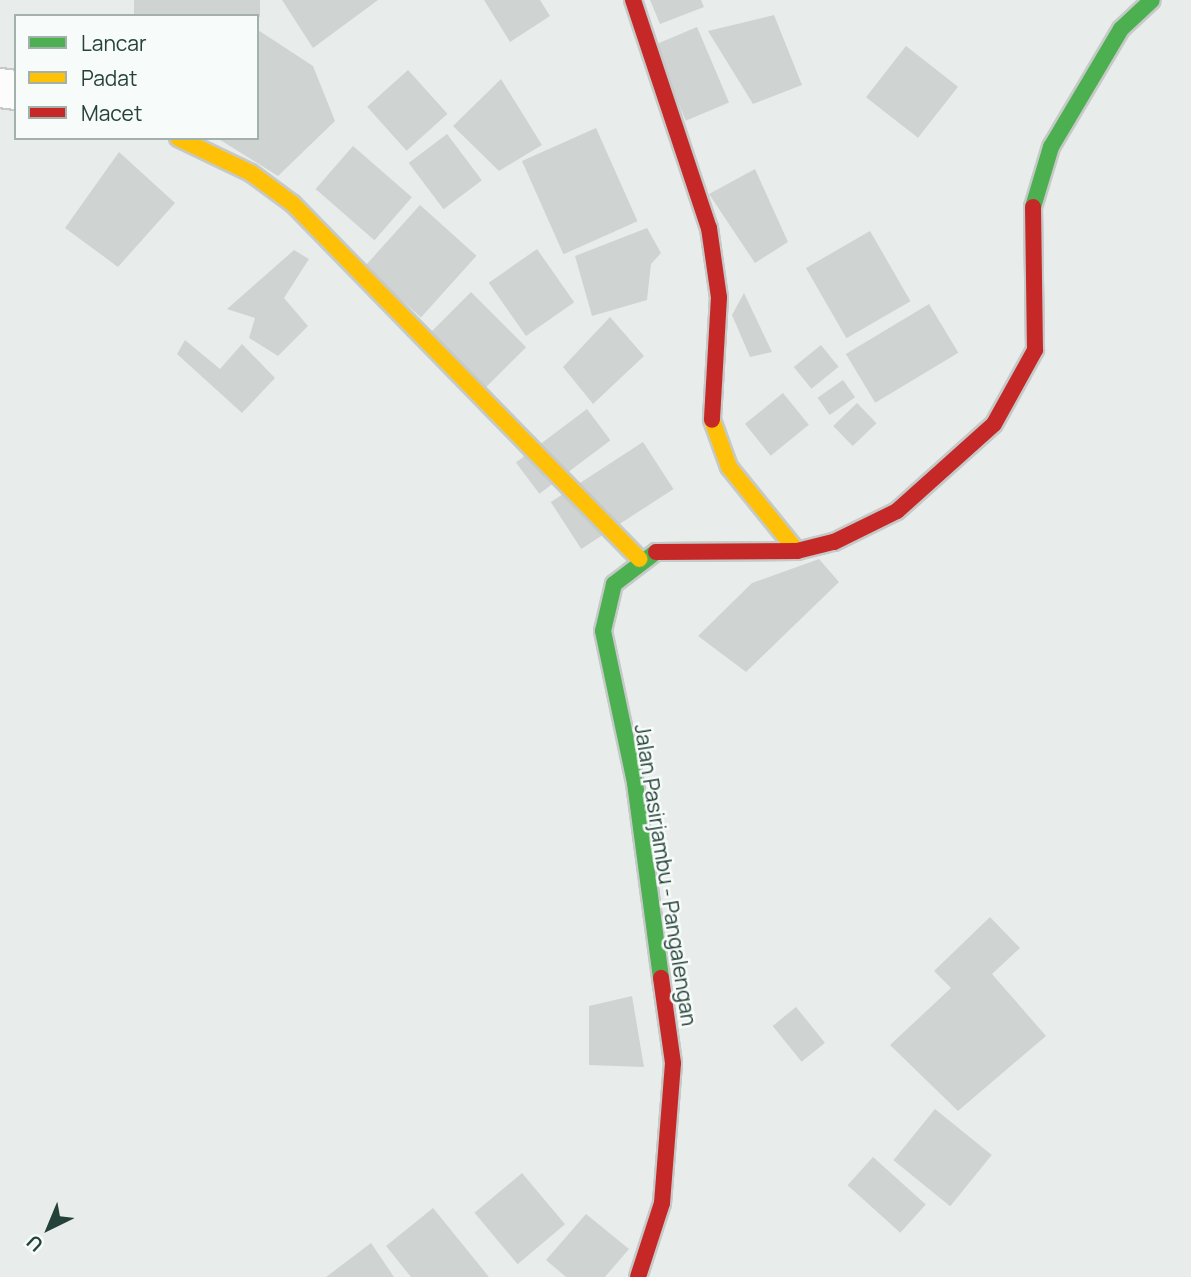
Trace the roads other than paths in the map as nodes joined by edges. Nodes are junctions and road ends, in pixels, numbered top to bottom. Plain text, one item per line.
1 (634, 0) edge
2 (1152, 0) edge
3 (182, 140) edge
4 (797, 551) junction
5 (639, 559) junction
6 (638, 1277) edge

1 - 4 main road
2 - 4 main road, Jalan Pasirjambu - Pangalengan
3 - 5 main road
4 - 5 main road, Jalan Pasirjambu - Pangalengan
5 - 6 main road, Jalan Pasirjambu - Pangalengan

